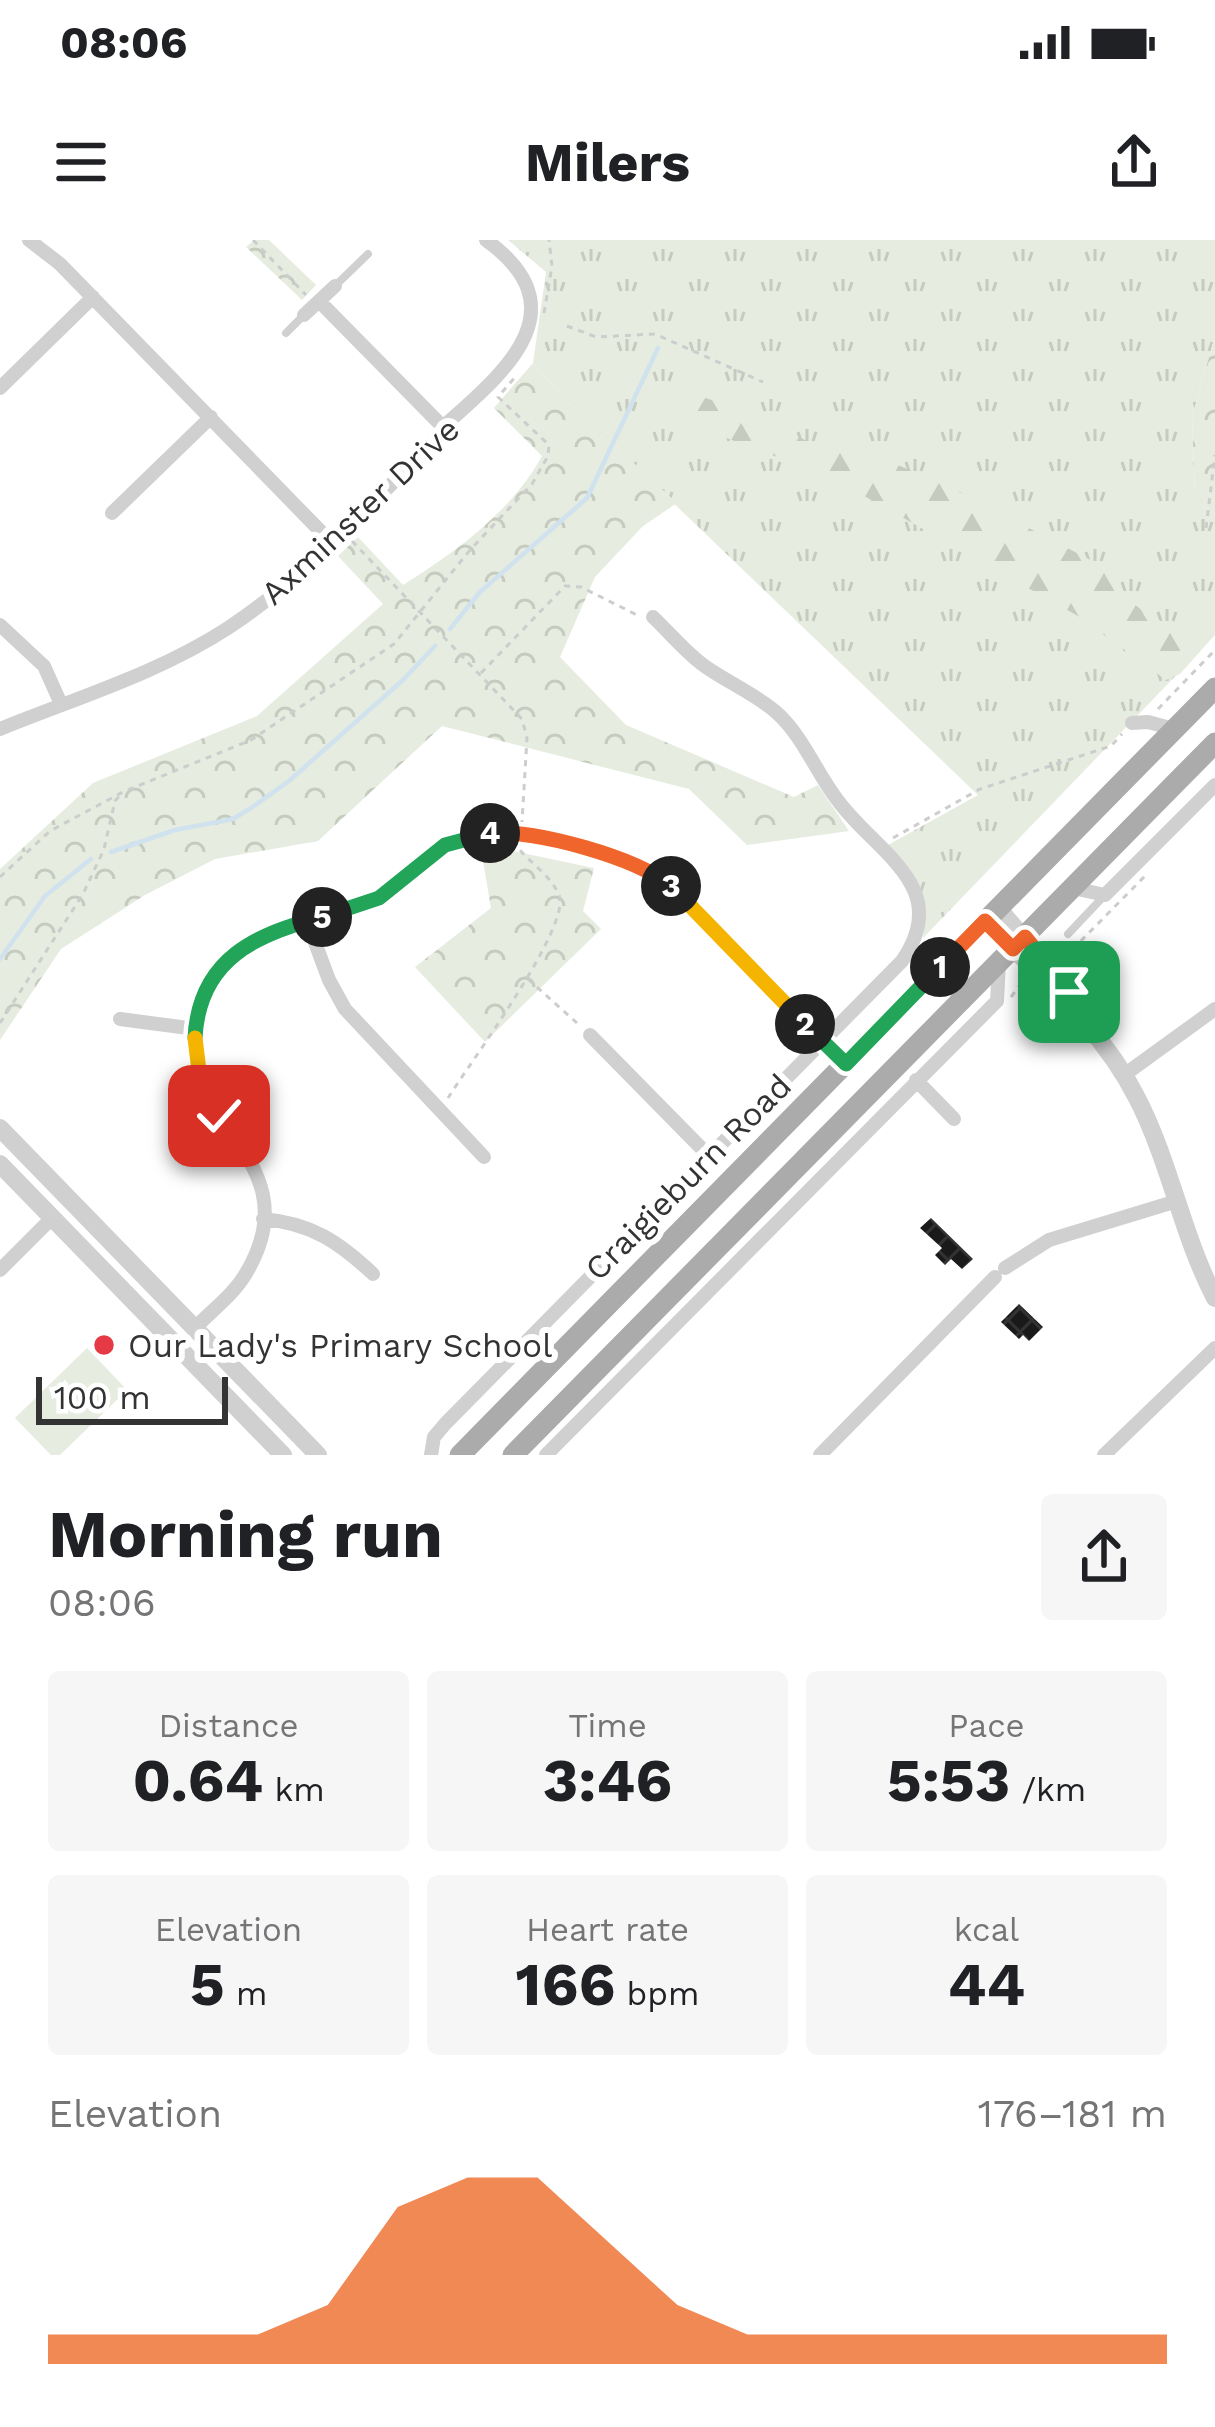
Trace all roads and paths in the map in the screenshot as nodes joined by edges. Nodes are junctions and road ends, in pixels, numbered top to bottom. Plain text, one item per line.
1 (29, 240) edge
2 (253, 240) edge
3 (486, 240) edge
4 (549, 240) edge
5 (368, 254) dead end
6 (335, 286) joint
7 (93, 297) junction
8 (312, 308) junction
9 (543, 321) dead end
10 (567, 326) dead end
11 (286, 333) dead end
12 (522, 368) dead end
13 (763, 382) dead end
14 (0, 388) edge
15 (211, 417) junction
16 (443, 427) junction
17 (1215, 455) edge
18 (112, 513) dead end
19 (1206, 528) dead end
20 (336, 537) junction
21 (420, 611) junction
22 (645, 616) joint
23 (0, 625) edge
24 (1215, 650) edge
25 (479, 674) junction
26 (1215, 688) edge
27 (61, 704) junction
28 (1140, 723) junction
29 (0, 729) edge
30 (1174, 729) junction
31 (1215, 743) edge
32 (1215, 785) edge
33 (123, 792) junction
34 (523, 821) dead end
35 (891, 838) dead end
36 (515, 846) dead end
37 (1148, 873) dead end
38 (0, 877) edge
39 (1073, 888) junction
40 (1105, 895) junction
41 (991, 915) junction
42 (307, 921) junction
43 (1068, 934) dead end
44 (1012, 950) junction
45 (1064, 958) dead end
46 (527, 978) junction
47 (1215, 1009) edge
48 (120, 1019) dead end
49 (0, 1022) edge
50 (577, 1023) dead end
51 (196, 1029) junction
52 (590, 1035) dead end
53 (823, 1042) junction
54 (846, 1064) junction
55 (1124, 1075) junction
56 (916, 1080) junction
57 (447, 1100) dead end
58 (954, 1119) dead end
59 (0, 1128) edge
60 (709, 1156) junction
61 (484, 1157) dead end
62 (0, 1164) edge
63 (1177, 1201) junction
64 (52, 1218) junction
65 (263, 1219) junction
66 (749, 1249) junction
67 (712, 1253) junction
68 (0, 1270) edge
69 (373, 1274) dead end
70 (1214, 1300) edge
71 (195, 1328) junction
72 (177, 1346) junction
73 (1215, 1348) edge
74 (1215, 1363) edge
75 (1186, 1376) junction
76 (284, 1455) edge
77 (318, 1455) edge
78 (431, 1455) edge
79 (460, 1455) edge
80 (513, 1455) edge
81 (546, 1455) edge
82 (820, 1455) edge
83 (1104, 1455) edge

1 - 7 street
2 - 8 path
3 - 16 street, Axminster Drive
4 - 9 path
5 - 6 lane
6 - 8 street
7 - 14 street
7 - 15 street
8 - 11 lane
8 - 16 street
10 - 13 path
12 - 21 path
15 - 18 street
15 - 20 street
16 - 20 street, Axminster Drive
17 - 19 path
20 - 21 path
20 - 27 street, Axminster Drive
21 - 25 path
21 - 33 path
22 - 25 path
22 - 53 street
23 - 27 street
24 - 28 path
25 - 34 path
26 - 30 main road, Craigieburn Road
27 - 29 street, Axminster Drive
28 - 30 street
28 - 35 path
30 - 41 main road, Craigieburn Road
31 - 39 main road, Craigieburn Road
32 - 40 street
33 - 38 path
33 - 49 path
36 - 46 path
37 - 45 path
39 - 40 street
39 - 44 main road, Craigieburn Road
40 - 43 lane
41 - 44 street
41 - 54 main road, Craigieburn Road
42 - 51 street
42 - 53 street
42 - 61 street
44 - 55 street
44 - 56 street, Craigieburn Road
44 - 67 main road, Craigieburn Road
46 - 50 path
46 - 57 path
47 - 55 street
48 - 51 street
51 - 65 street
52 - 60 street
53 - 54 street
53 - 60 street
54 - 79 main road, Craigieburn Road
55 - 63 street
56 - 58 street
56 - 66 street, Craigieburn Road
59 - 71 street
60 - 78 street
62 - 64 street
63 - 70 street
63 - 82 street
64 - 68 street
64 - 72 street
65 - 69 street
65 - 71 street
66 - 67 street
66 - 81 street, Craigieburn Road
67 - 80 main road, Craigieburn Road
71 - 72 street
71 - 77 street
72 - 76 street
73 - 75 street
74 - 75 street
75 - 83 street

